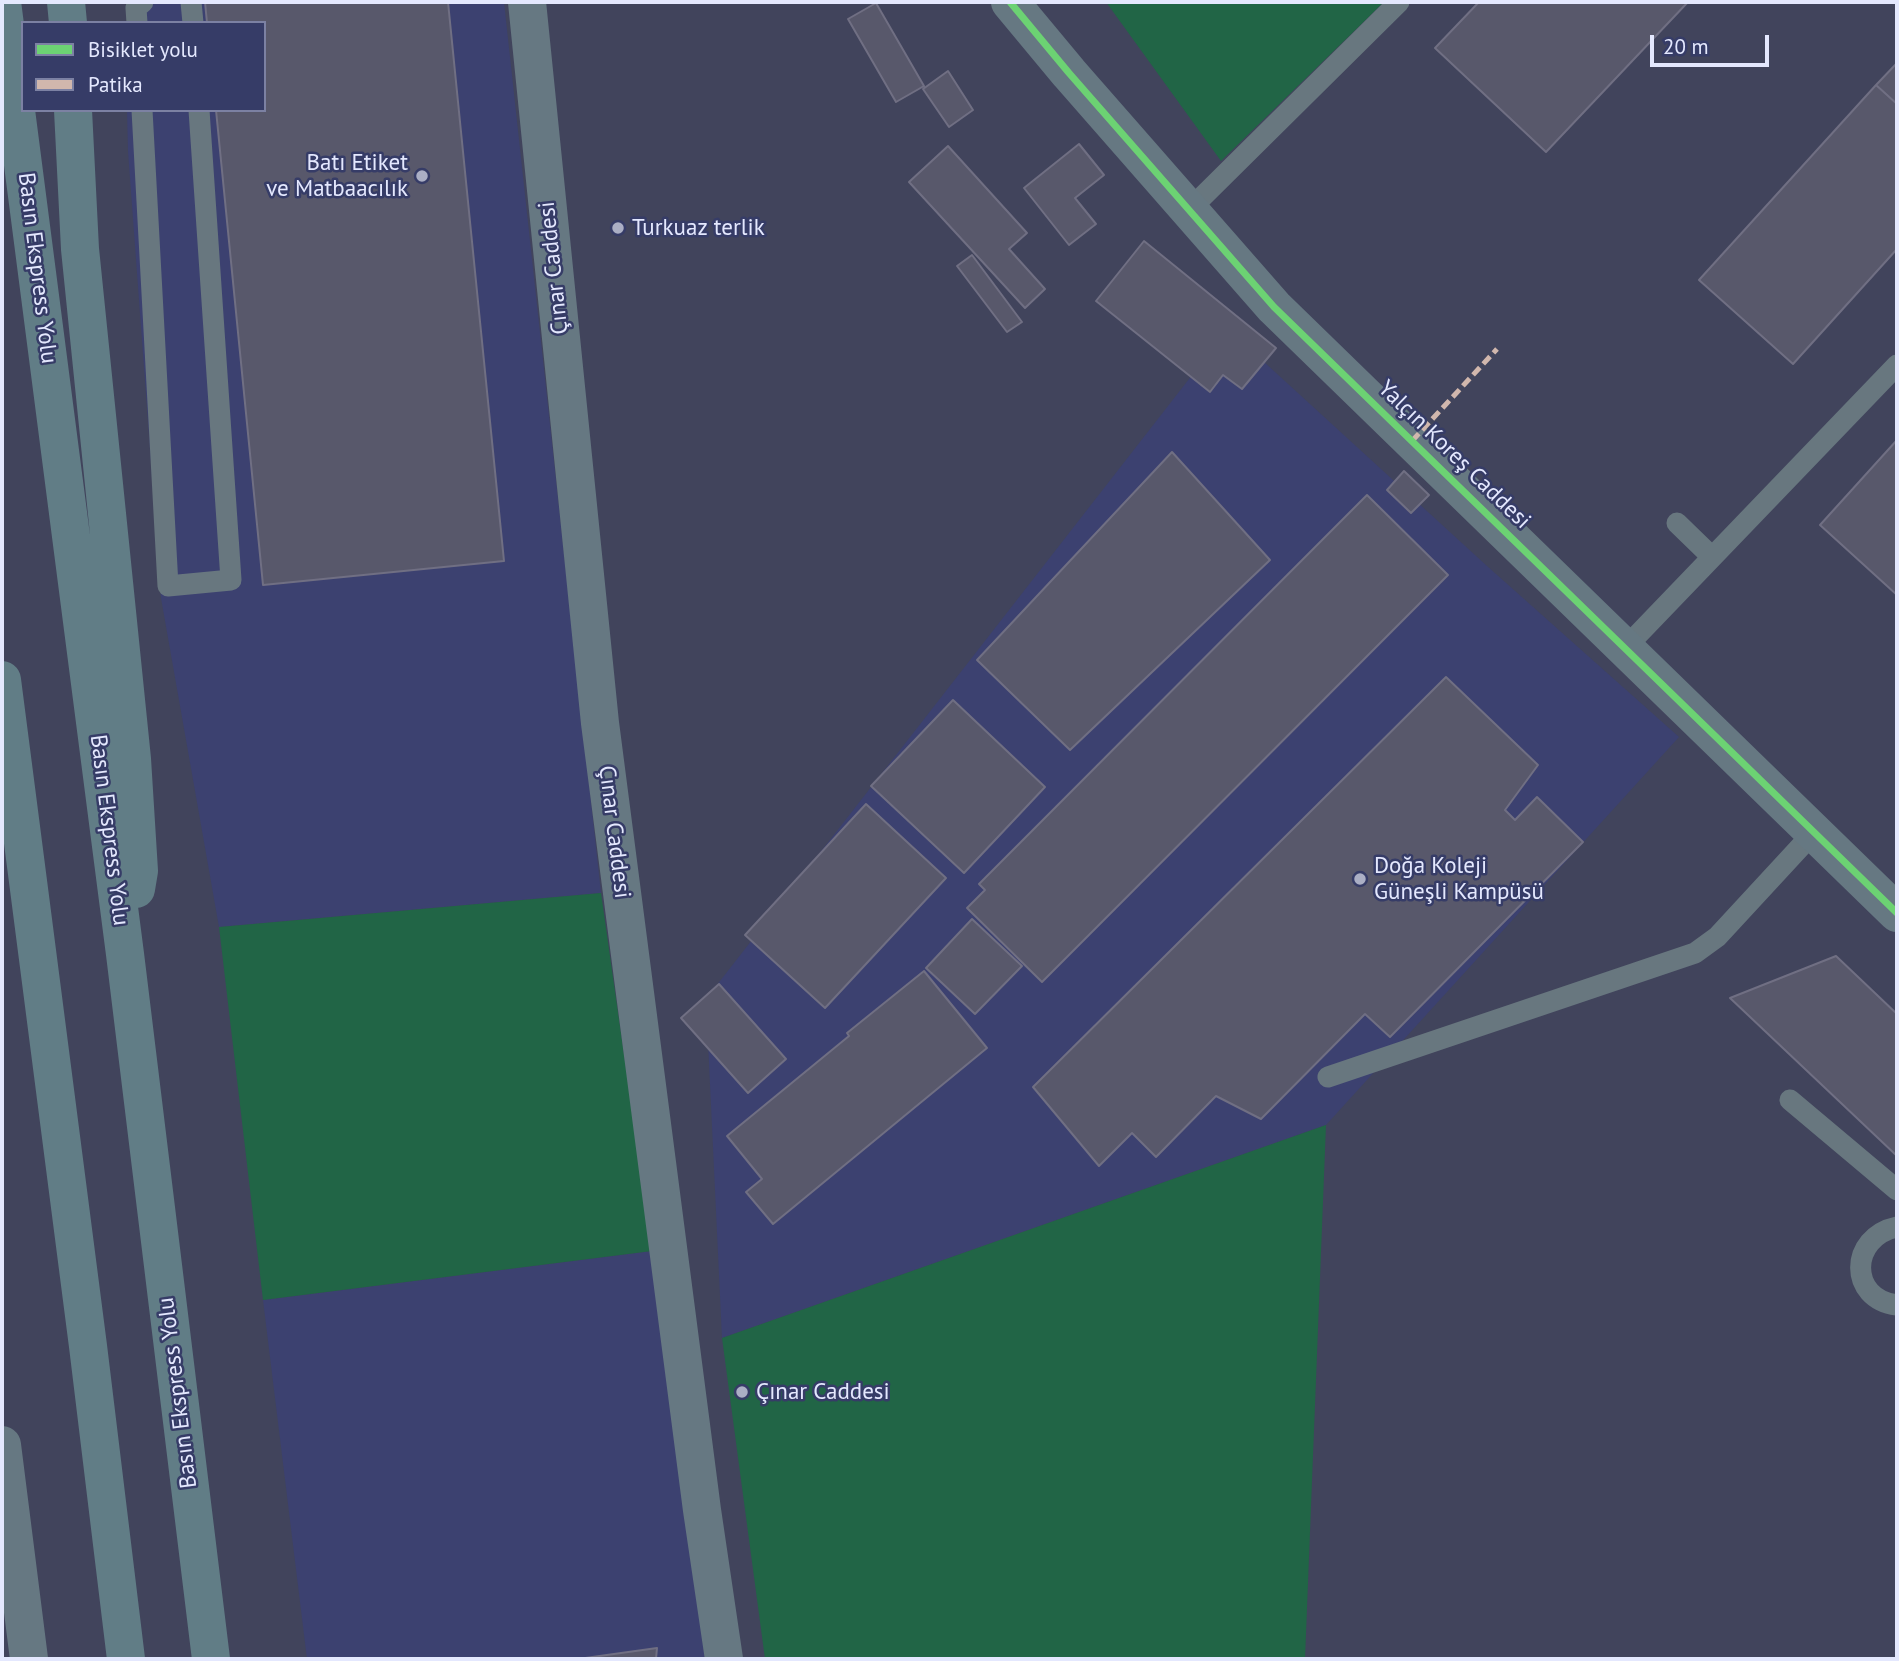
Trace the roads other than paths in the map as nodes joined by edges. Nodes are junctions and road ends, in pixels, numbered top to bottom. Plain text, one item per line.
1 (2, 2) edge
2 (66, 2) edge
3 (88, 2) edge
4 (142, 2) edge
5 (191, 2) edge
6 (527, 2) edge
7 (1010, 2) edge
8 (1399, 2) edge
9 (68, 21) edge
10 (87, 21) edge
11 (137, 21) edge
12 (193, 21) edge
13 (73, 112) edge
14 (85, 112) edge
15 (142, 112) edge
16 (199, 112) edge
17 (1189, 210) junction
18 (80, 249) junction
19 (1897, 365) edge
20 (1677, 523) dead end
21 (1712, 557) junction
22 (1625, 648) junction
23 (2, 680) edge
24 (2, 751) edge
25 (15, 788) junction
26 (1814, 832) junction
27 (1897, 913) edge
28 (125, 954) junction
29 (1328, 1077) dead end
30 (1790, 1100) dead end
31 (1897, 1190) edge
32 (1897, 1227) edge
33 (1897, 1305) edge
34 (2, 1445) edge
35 (29, 1659) edge
36 (126, 1659) edge
37 (211, 1659) edge
38 (724, 1659) edge

1 - 28 highway, Basın Ekspress Yolu
2 - 9 highway
3 - 10 highway
4 - 11 lane
5 - 12 lane
6 - 38 main road, Çınar Caddesi
7 - 17 main road, Yalçın Koreş Caddesi
8 - 17 lane
13 - 18 highway
14 - 18 highway
15 - 16 lane
17 - 22 main road, Yalçın Koreş Caddesi
18 - 28 highway
19 - 21 lane
20 - 21 lane
21 - 22 lane
22 - 26 main road, Yalçın Koreş Caddesi
23 - 25 highway
24 - 25 highway
25 - 36 highway
26 - 27 main road, Yalçın Koreş Caddesi
26 - 29 lane
28 - 37 highway, Basın Ekspress Yolu
30 - 31 lane
32 - 33 lane
34 - 35 main road

